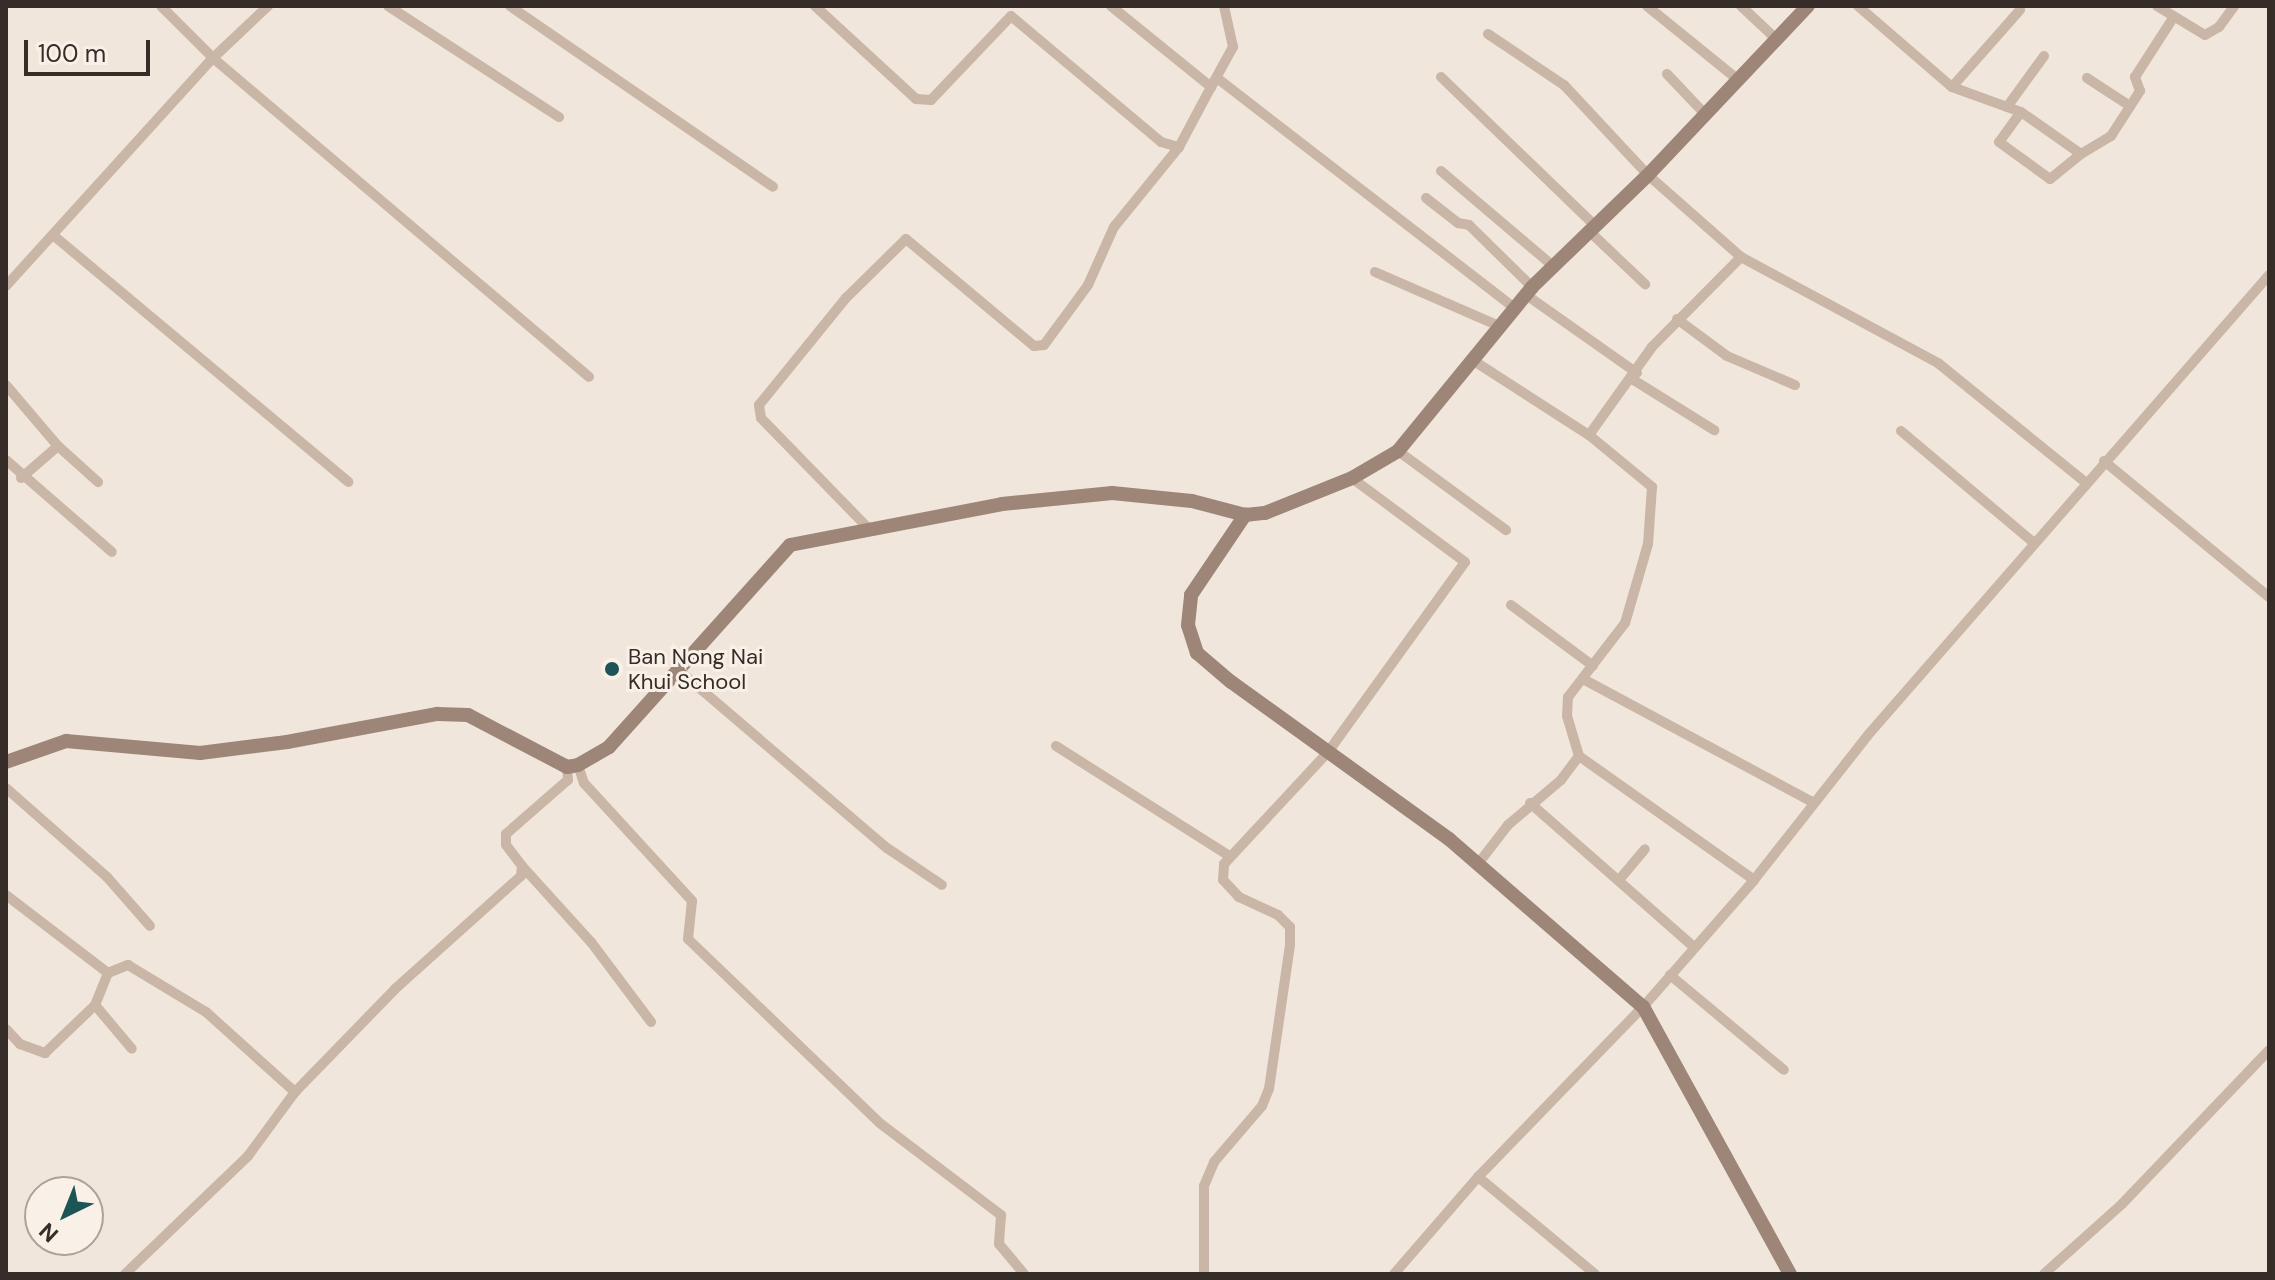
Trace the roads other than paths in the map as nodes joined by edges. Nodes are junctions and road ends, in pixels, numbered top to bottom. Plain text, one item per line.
1 (161, 6) edge
2 (268, 6) edge
3 (388, 6) edge
4 (510, 6) edge
5 (815, 6) edge
6 (1111, 6) edge
7 (1224, 6) edge
8 (1647, 6) edge
9 (1741, 6) edge
10 (1858, 6) edge
11 (2157, 6) edge
12 (2234, 6) edge
13 (1802, 8) edge
14 (2020, 10) dead end
15 (2173, 18) junction
16 (1488, 34) dead end
17 (1775, 38) junction
18 (2044, 56) dead end
19 (213, 58) junction
20 (1667, 74) dead end
21 (1441, 77) dead end
22 (2087, 78) dead end
23 (1737, 79) junction
24 (1214, 83) junction
25 (1952, 87) junction
26 (2130, 106) junction
27 (2007, 107) junction
28 (2021, 112) junction
29 (1705, 114) junction
30 (559, 117) dead end
31 (1179, 147) junction
32 (2081, 154) junction
33 (1441, 171) dead end
34 (1648, 175) junction
35 (773, 187) dead end
36 (1426, 198) dead end
37 (1591, 228) junction
38 (53, 235) junction
39 (1741, 257) junction
40 (1552, 265) junction
41 (1375, 272) dead end
42 (2269, 275) edge
43 (1645, 284) dead end
44 (6, 286) edge
45 (1529, 290) junction
46 (1513, 307) junction
47 (1677, 319) junction
48 (1499, 326) junction
49 (1474, 361) junction
50 (1634, 376) junction
51 (589, 377) dead end
52 (6, 385) edge
53 (1795, 385) dead end
54 (1714, 430) dead end
55 (1901, 431) dead end
56 (1589, 435) junction
57 (58, 446) junction
58 (1398, 451) junction
59 (6, 460) edge
60 (2104, 461) junction
61 (21, 478) junction
62 (1352, 478) junction
63 (98, 482) dead end
64 (348, 482) dead end
65 (2085, 482) junction
66 (1245, 515) junction
67 (869, 529) junction
68 (1506, 530) dead end
69 (2033, 542) junction
70 (112, 552) dead end
71 (2269, 597) edge
72 (1511, 605) dead end
73 (1593, 666) junction
74 (676, 668) junction
75 (1583, 679) junction
76 (1056, 746) dead end
77 (1328, 752) junction
78 (1579, 756) junction
79 (6, 762) edge
80 (573, 766) junction
81 (6, 788) edge
82 (1812, 802) junction
83 (1530, 803) junction
84 (1645, 849) dead end
85 (1228, 855) junction
86 (1478, 864) junction
87 (522, 866) junction
88 (1619, 880) junction
89 (1754, 880) junction
90 (942, 885) dead end
91 (6, 895) edge
92 (150, 926) dead end
93 (1694, 947) junction
94 (108, 973) junction
95 (1670, 975) junction
96 (95, 1005) junction
97 (1643, 1007) junction
98 (651, 1022) dead end
99 (6, 1029) edge
100 (132, 1049) dead end
101 (2269, 1050) edge
102 (1784, 1070) dead end
103 (295, 1092) junction
104 (1478, 1177) junction
105 (125, 1274) edge
106 (1024, 1274) edge
107 (1204, 1274) edge
108 (1394, 1274) edge
109 (1595, 1274) edge
110 (1790, 1274) edge
111 (2044, 1274) edge

1 - 19 street
2 - 19 street
3 - 30 street
4 - 35 street
5 - 31 street
6 - 24 street
7 - 24 street
8 - 23 street
9 - 17 street
10 - 25 street
11 - 15 street
12 - 15 street
13 - 17 street
14 - 25 street
15 - 26 street
16 - 34 street
17 - 23 street
18 - 27 street
19 - 38 street
19 - 51 street
20 - 29 street
21 - 37 street
22 - 26 street
23 - 29 street
24 - 31 street
24 - 46 street
25 - 27 street
26 - 32 street
27 - 28 street
28 - 32 street
28 - 32 street
29 - 34 street
31 - 67 street
33 - 40 street
34 - 37 street
34 - 39 street
36 - 45 street
37 - 40 street
37 - 43 street
38 - 44 street
38 - 64 street
39 - 47 street
39 - 65 street
40 - 45 street
41 - 48 street
42 - 60 street
45 - 46 street
45 - 50 street
46 - 48 street
47 - 50 street
47 - 53 street
48 - 49 street
49 - 56 street
49 - 58 street
50 - 54 street
50 - 56 street
52 - 57 street
55 - 69 street
56 - 73 street
57 - 61 street
57 - 63 street
58 - 62 street
58 - 68 street
59 - 61 street
60 - 65 street
60 - 71 street
61 - 70 street
62 - 66 street
62 - 77 street
65 - 69 street
66 - 67 street
66 - 77 street
67 - 74 street
69 - 82 street
72 - 73 street
73 - 75 street
74 - 80 street
74 - 90 street
75 - 78 street
75 - 82 street
76 - 85 street
77 - 85 street
77 - 86 street
78 - 83 street
78 - 89 street
79 - 80 street
80 - 87 street
80 - 106 street
81 - 92 street
82 - 89 street
83 - 86 street
83 - 88 street
84 - 88 street
85 - 107 street
86 - 97 street
87 - 98 street
87 - 103 street
88 - 93 street
89 - 93 street
91 - 94 street
93 - 95 street
94 - 96 street
94 - 103 street
95 - 97 street
95 - 102 street
96 - 99 street
96 - 100 street
97 - 104 street
97 - 110 street
101 - 111 street
103 - 105 street
104 - 108 street
104 - 109 street

